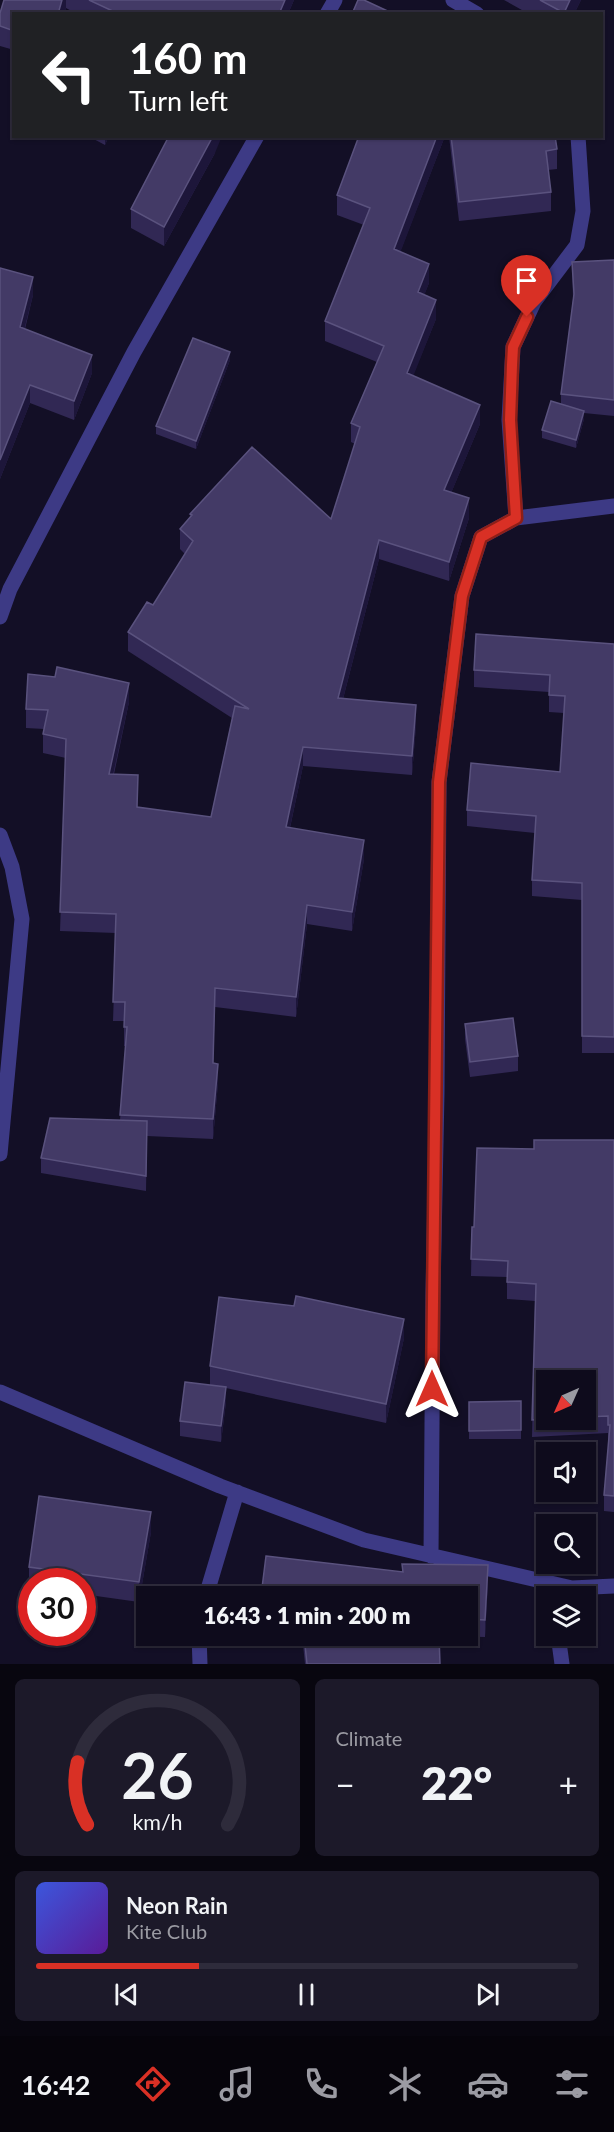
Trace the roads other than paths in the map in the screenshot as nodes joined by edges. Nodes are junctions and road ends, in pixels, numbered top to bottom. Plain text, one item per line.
1 (453, 0) edge
2 (474, 12) edge
3 (256, 138) edge
4 (578, 138) edge
5 (614, 506) edge
6 (516, 518) junction
7 (0, 617) edge
8 (0, 835) edge
9 (0, 1154) edge
10 (0, 1392) edge
11 (237, 1492) junction
12 (431, 1556) junction
13 (209, 1586) edge
14 (548, 1586) edge
15 (614, 1586) edge
16 (596, 1589) edge
17 (199, 1646) edge
18 (560, 1646) edge
19 (200, 1664) edge
20 (562, 1664) edge

1 - 2 street
3 - 7 street
4 - 6 street
5 - 6 street
6 - 12 street
8 - 9 street
10 - 11 street
11 - 12 street
11 - 13 street
12 - 14 street
15 - 16 street
17 - 19 street
18 - 20 street

